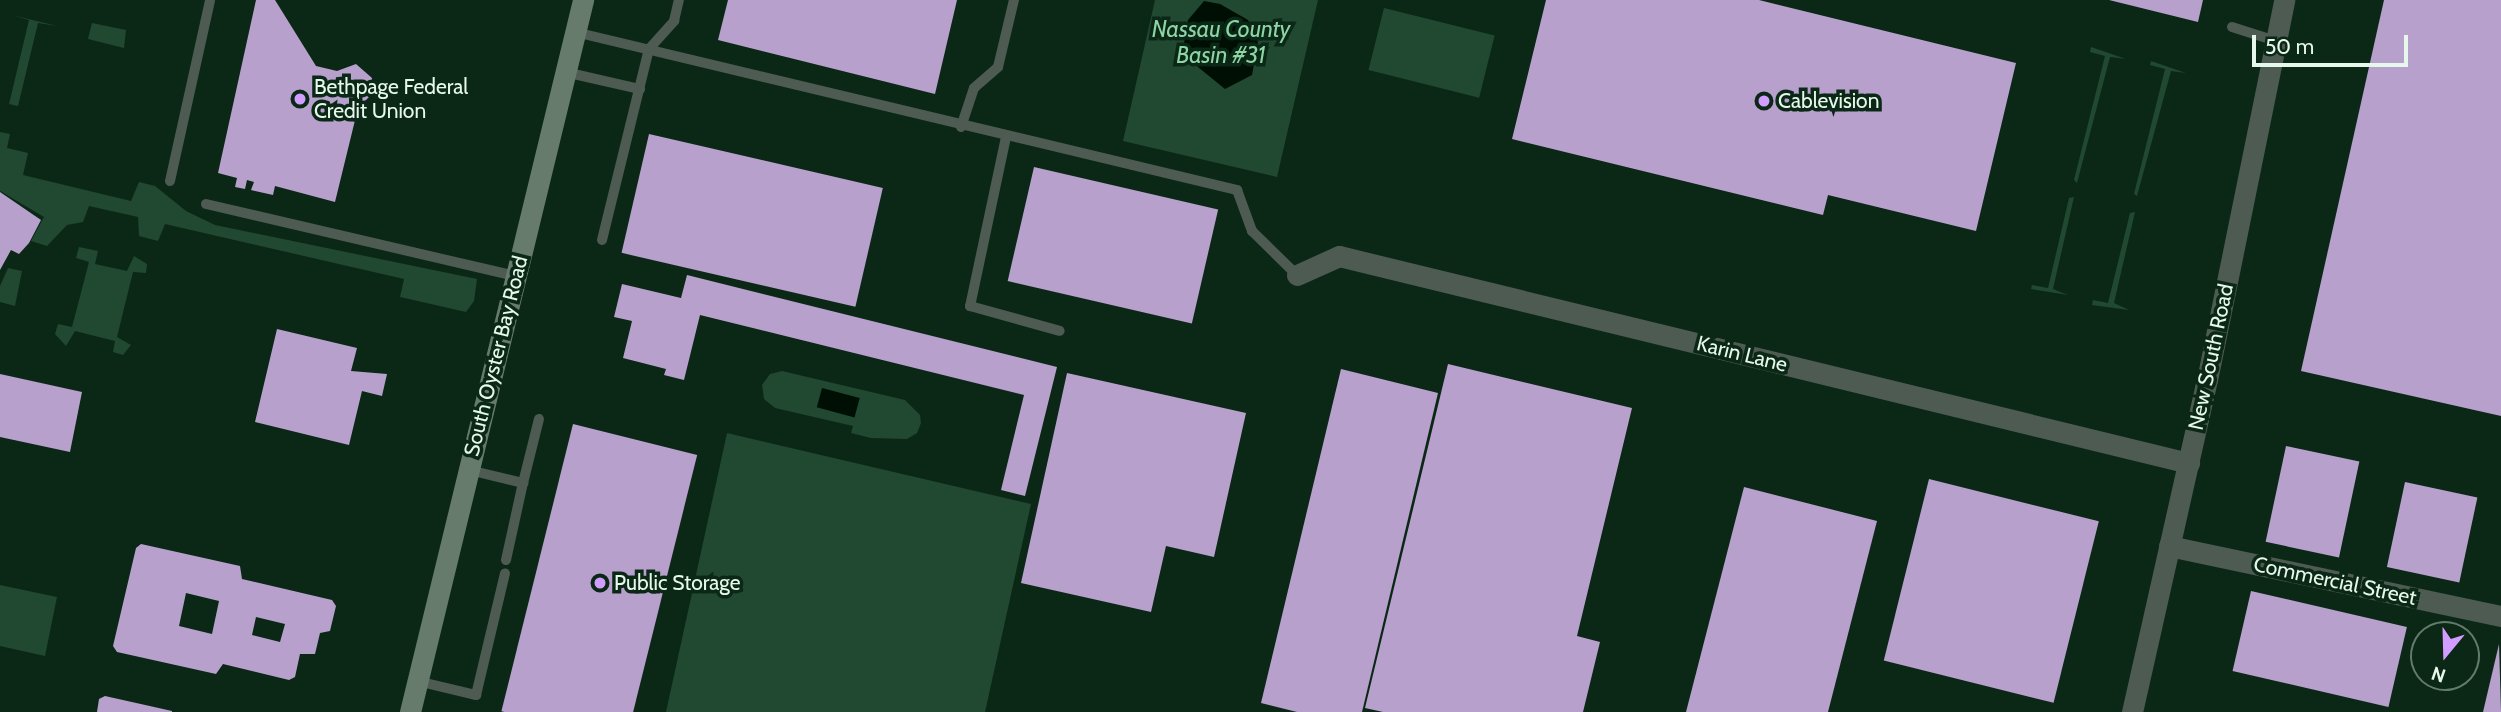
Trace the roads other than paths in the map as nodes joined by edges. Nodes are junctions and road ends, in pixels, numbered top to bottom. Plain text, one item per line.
1 (210, 0) edge
2 (583, 0) edge
3 (679, 0) edge
4 (1014, 0) edge
5 (2284, 0) edge
6 (2232, 27) dead end
7 (575, 32) junction
8 (2276, 41) junction
9 (649, 49) junction
10 (565, 72) junction
11 (640, 89) junction
12 (961, 127) junction
13 (1006, 137) junction
14 (170, 181) dead end
15 (206, 204) dead end
16 (602, 240) dead end
17 (1297, 275) joint
18 (516, 276) junction
19 (1060, 331) dead end
20 (539, 419) dead end
21 (2189, 463) junction
22 (469, 470) junction
23 (523, 483) junction
24 (2169, 546) junction
25 (506, 560) dead end
26 (505, 573) dead end
27 (2501, 616) edge
28 (417, 681) junction
29 (410, 712) edge
30 (2132, 712) edge

1 - 14 lane
2 - 7 main road, South Oyster Bay Road
3 - 9 lane
4 - 12 lane
5 - 8 street, New South Road
6 - 8 lane
7 - 9 lane
7 - 10 main road, South Oyster Bay Road
8 - 21 street, New South Road
9 - 11 lane
9 - 12 lane
10 - 11 lane
10 - 18 main road, South Oyster Bay Road
11 - 16 lane
12 - 13 lane
13 - 17 lane
13 - 19 lane
15 - 18 lane
17 - 21 street, Karin Lane
18 - 22 main road, South Oyster Bay Road
20 - 23 lane
21 - 24 street, New South Road
22 - 23 lane
22 - 28 main road, South Oyster Bay Road
23 - 25 lane
24 - 27 street, Commercial Street
24 - 30 street, New South Road
26 - 28 lane
28 - 29 main road, South Oyster Bay Road

